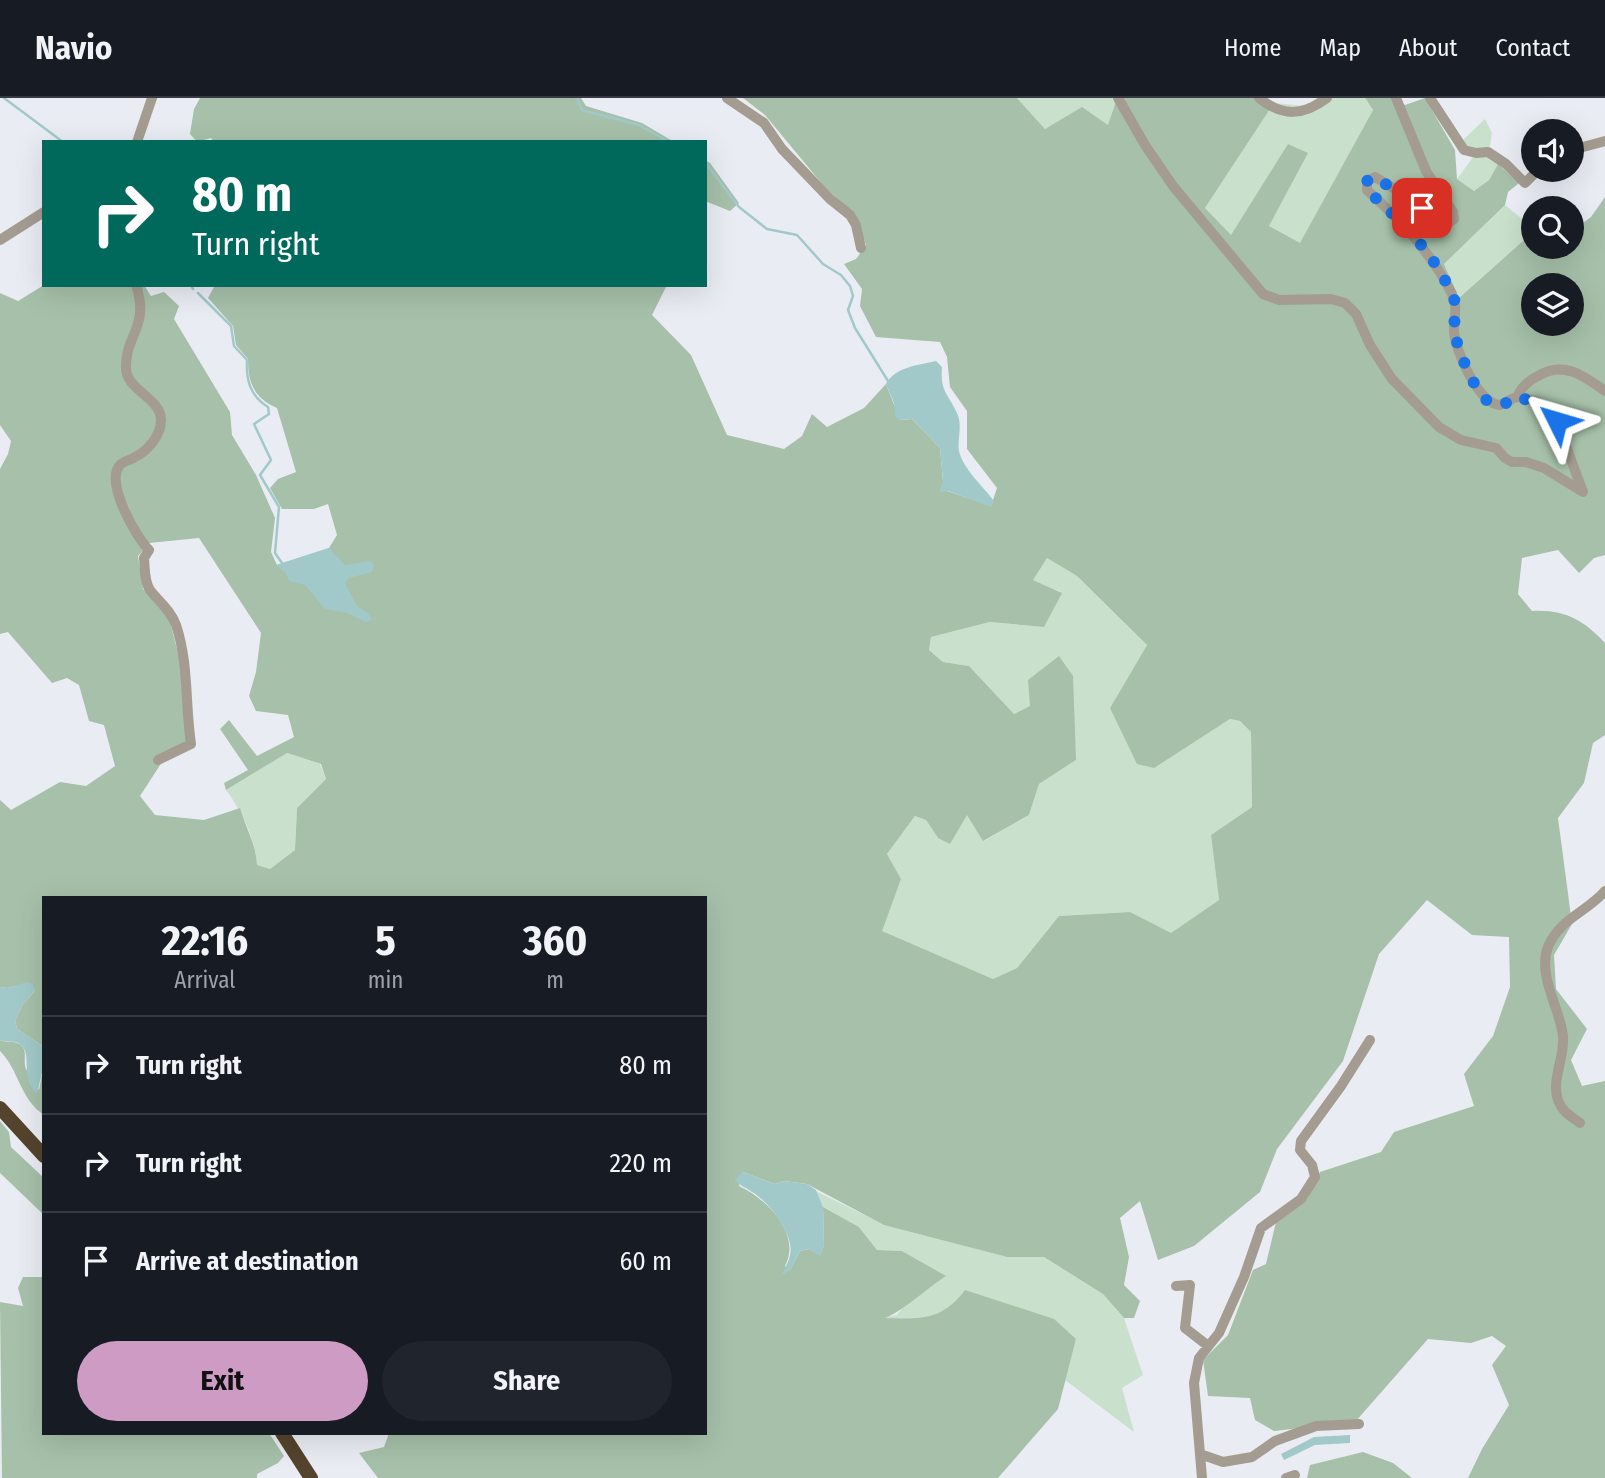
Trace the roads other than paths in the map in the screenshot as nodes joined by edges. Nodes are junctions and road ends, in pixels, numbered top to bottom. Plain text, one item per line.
1 (152, 98) edge
2 (727, 98) edge
3 (1118, 98) edge
4 (1259, 98) edge
5 (1327, 98) edge
6 (1396, 98) edge
7 (1430, 98) edge
8 (139, 140) edge
9 (1605, 141) edge
10 (1584, 147) edge
11 (1521, 179) edge
12 (42, 213) edge
13 (0, 240) edge
14 (861, 248) dead end
15 (136, 287) edge
16 (1605, 391) edge
17 (1518, 396) junction
18 (158, 760) dead end
19 (1605, 891) edge
20 (1370, 1040) dead end
21 (0, 1108) edge
22 (1580, 1123) dead end
23 (42, 1154) edge
24 (1176, 1286) dead end
25 (1207, 1345) junction
26 (1359, 1424) dead end
27 (283, 1435) edge
28 (1200, 1454) junction
29 (311, 1478) edge
30 (1202, 1478) edge

1 - 8 street
2 - 14 street
3 - 17 street
4 - 5 street
6 - 17 street
7 - 11 street
9 - 10 street
12 - 13 street
15 - 18 street
16 - 17 street
19 - 22 street
20 - 25 street
21 - 23 highway
24 - 25 street
25 - 28 street
26 - 28 street
27 - 29 highway
28 - 30 street

